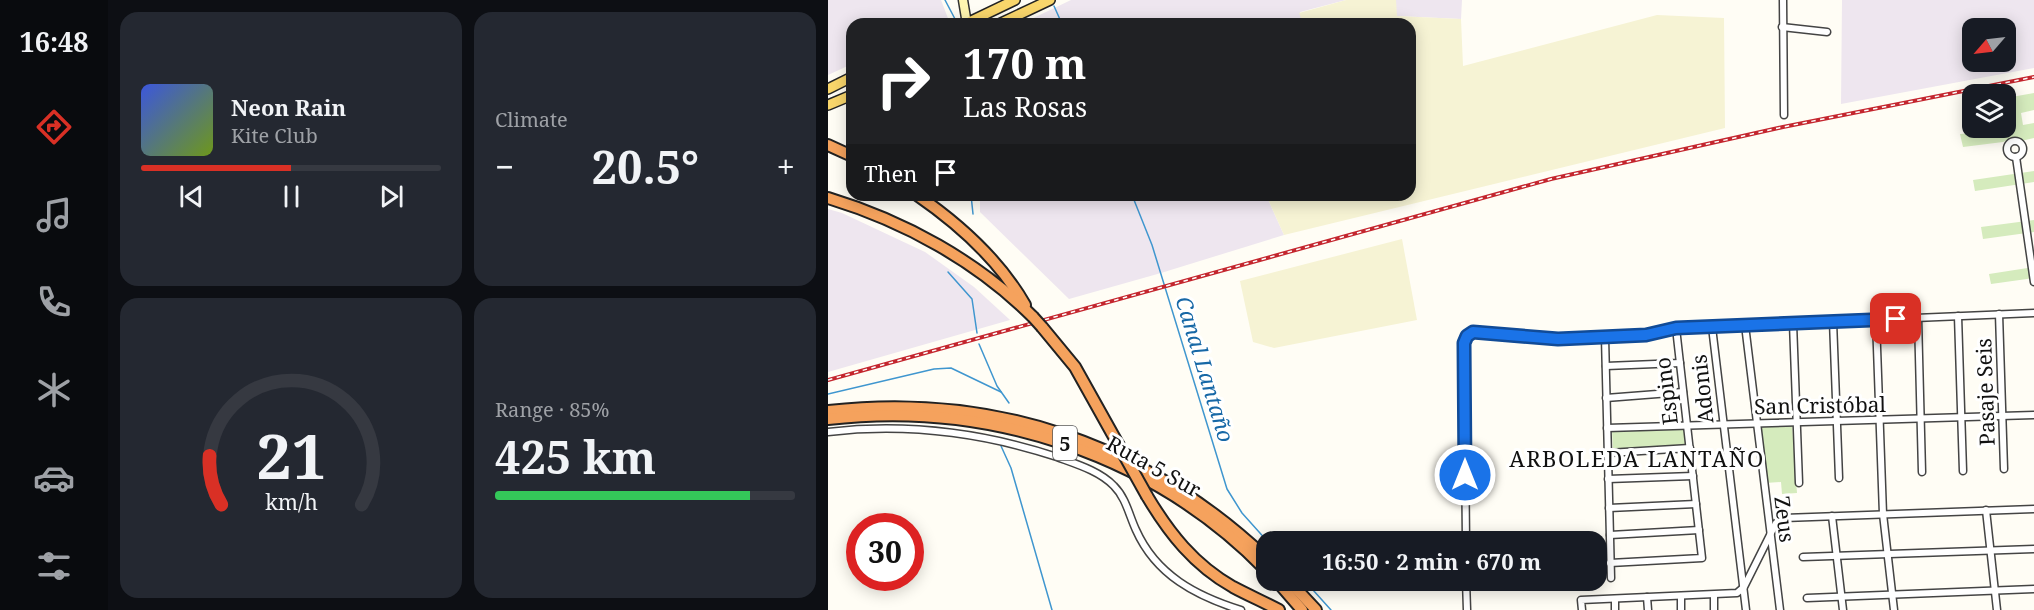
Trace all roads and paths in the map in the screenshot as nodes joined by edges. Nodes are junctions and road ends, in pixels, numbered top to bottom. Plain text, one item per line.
1 (963, 0) edge
2 (1015, 0) edge
3 (1050, 0) edge
4 (1783, 0) edge
5 (965, 18) edge
6 (978, 18) edge
7 (1012, 18) edge
8 (1782, 27) junction
9 (1827, 32) dead end
10 (846, 80) edge
11 (828, 89) edge
12 (846, 97) edge
13 (828, 105) edge
14 (1784, 115) dead end
15 (828, 145) edge
16 (846, 153) edge
17 (2016, 157) dead end
18 (828, 198) edge
19 (925, 201) edge
20 (2034, 282) edge
21 (2034, 313) edge
22 (1999, 314) junction
23 (1031, 315) junction
24 (1958, 316) junction
25 (1918, 318) junction
26 (1876, 320) junction
27 (1833, 321) junction
28 (1793, 323) junction
29 (1745, 325) junction
30 (1712, 327) junction
31 (1676, 328) junction
32 (1605, 337) junction
33 (1680, 363) junction
34 (1606, 366) junction
35 (1683, 392) junction
36 (1606, 398) junction
37 (828, 411) edge
38 (2034, 415) edge
39 (2002, 416) junction
40 (1961, 418) junction
41 (828, 419) edge
42 (1921, 419) junction
43 (1880, 421) junction
44 (1797, 422) junction
45 (1837, 422) junction
46 (1756, 423) junction
47 (1687, 424) junction
48 (1722, 424) junction
49 (1607, 428) junction
50 (828, 432) edge
51 (1690, 448) junction
52 (1608, 453) junction
53 (2004, 469) dead end
54 (1963, 471) dead end
55 (1922, 472) dead end
56 (1693, 476) junction
57 (1839, 478) dead end
58 (1608, 479) junction
59 (1799, 483) dead end
60 (1696, 504) junction
61 (1609, 508) junction
62 (2034, 509) edge
63 (1986, 510) junction
64 (1883, 514) junction
65 (1832, 516) junction
66 (1466, 531) edge
67 (1699, 531) junction
68 (1610, 535) junction
69 (1770, 535) junction
70 (1256, 549) edge
71 (2034, 549) edge
72 (1990, 550) junction
73 (1888, 554) junction
74 (1837, 556) junction
75 (1803, 557) dead end
76 (1256, 561) edge
77 (1610, 563) junction
78 (1611, 578) dead end
79 (2034, 589) edge
80 (1743, 590) junction
81 (1286, 591) edge
82 (1298, 591) edge
83 (1466, 591) edge
84 (1995, 591) junction
85 (1714, 595) junction
86 (1893, 595) junction
87 (1681, 596) junction
88 (1647, 597) junction
89 (1842, 597) junction
90 (1615, 598) junction
91 (1807, 598) dead end
92 (1241, 610) edge
93 (1279, 610) edge
94 (1302, 610) edge
95 (1316, 610) edge
96 (1467, 610) edge
97 (1582, 610) edge
98 (1615, 610) edge
99 (1648, 610) edge
100 (1681, 610) edge
101 (1714, 610) edge
102 (1746, 610) edge
103 (1780, 610) edge
104 (1843, 610) edge
105 (1894, 610) edge
106 (1997, 610) edge

1 - 5 main road
2 - 6 main road
3 - 7 main road
4 - 8 street
8 - 9 street
8 - 14 street
10 - 11 main road
12 - 13 main road
15 - 16 highway
17 - 20 street
18 - 23 highway
19 - 23 highway
21 - 22 street
22 - 24 street
22 - 39 street, Pasaje Seis
23 - 93 highway, bridge
24 - 25 street
24 - 40 street
25 - 26 street
25 - 42 street
26 - 27 street
26 - 43 street
27 - 28 street
27 - 45 street
28 - 29 street
28 - 44 street
29 - 30 street
29 - 46 street, Zeus
30 - 31 street
30 - 48 street, Adonis
31 - 32 street
31 - 33 street, Espino
32 - 34 street
32 - 66 street
33 - 34 street
33 - 35 street, Espino
34 - 36 street
35 - 36 street
35 - 47 street, Espino
36 - 49 street
37 - 70 highway, Ruta 5 Sur / 5
38 - 39 street, San Cristóbal
39 - 40 street, San Cristóbal
39 - 53 street, Pasaje Seis
40 - 42 street, San Cristóbal
40 - 54 street
41 - 76 highway, Ruta 5 Sur / 5
42 - 43 street, San Cristóbal
42 - 55 street
43 - 45 street, San Cristóbal
43 - 64 street
44 - 45 street, San Cristóbal
44 - 46 street, San Cristóbal
44 - 59 street
45 - 57 street
46 - 48 street, San Cristóbal
46 - 69 street, Zeus
47 - 48 street, San Cristóbal
47 - 49 street, San Cristóbal
47 - 51 street, Espino
48 - 80 street, Adonis
49 - 52 street
50 - 92 street
51 - 52 street
51 - 56 street, Espino
52 - 58 street
56 - 58 street
56 - 60 street, Espino
58 - 61 street
60 - 61 street
60 - 67 street, Espino
61 - 68 street
62 - 63 street
63 - 64 street
63 - 72 street
64 - 65 street
64 - 73 street
65 - 69 street
65 - 74 street
67 - 68 street
67 - 77 street, Espino
68 - 77 street
69 - 80 street
69 - 103 street, Zeus
71 - 72 street
72 - 73 street
72 - 84 street
73 - 74 street
73 - 86 street
74 - 75 street
74 - 89 street
77 - 78 street
79 - 84 street
80 - 85 street
80 - 102 street, Adonis
81 - 94 highway
82 - 95 highway
83 - 96 street
84 - 86 street
84 - 106 street
85 - 87 street
85 - 101 street
86 - 89 street
86 - 105 street
87 - 88 street
87 - 100 street
88 - 90 street
88 - 99 street
89 - 91 street
89 - 104 street
90 - 97 street
90 - 98 street

